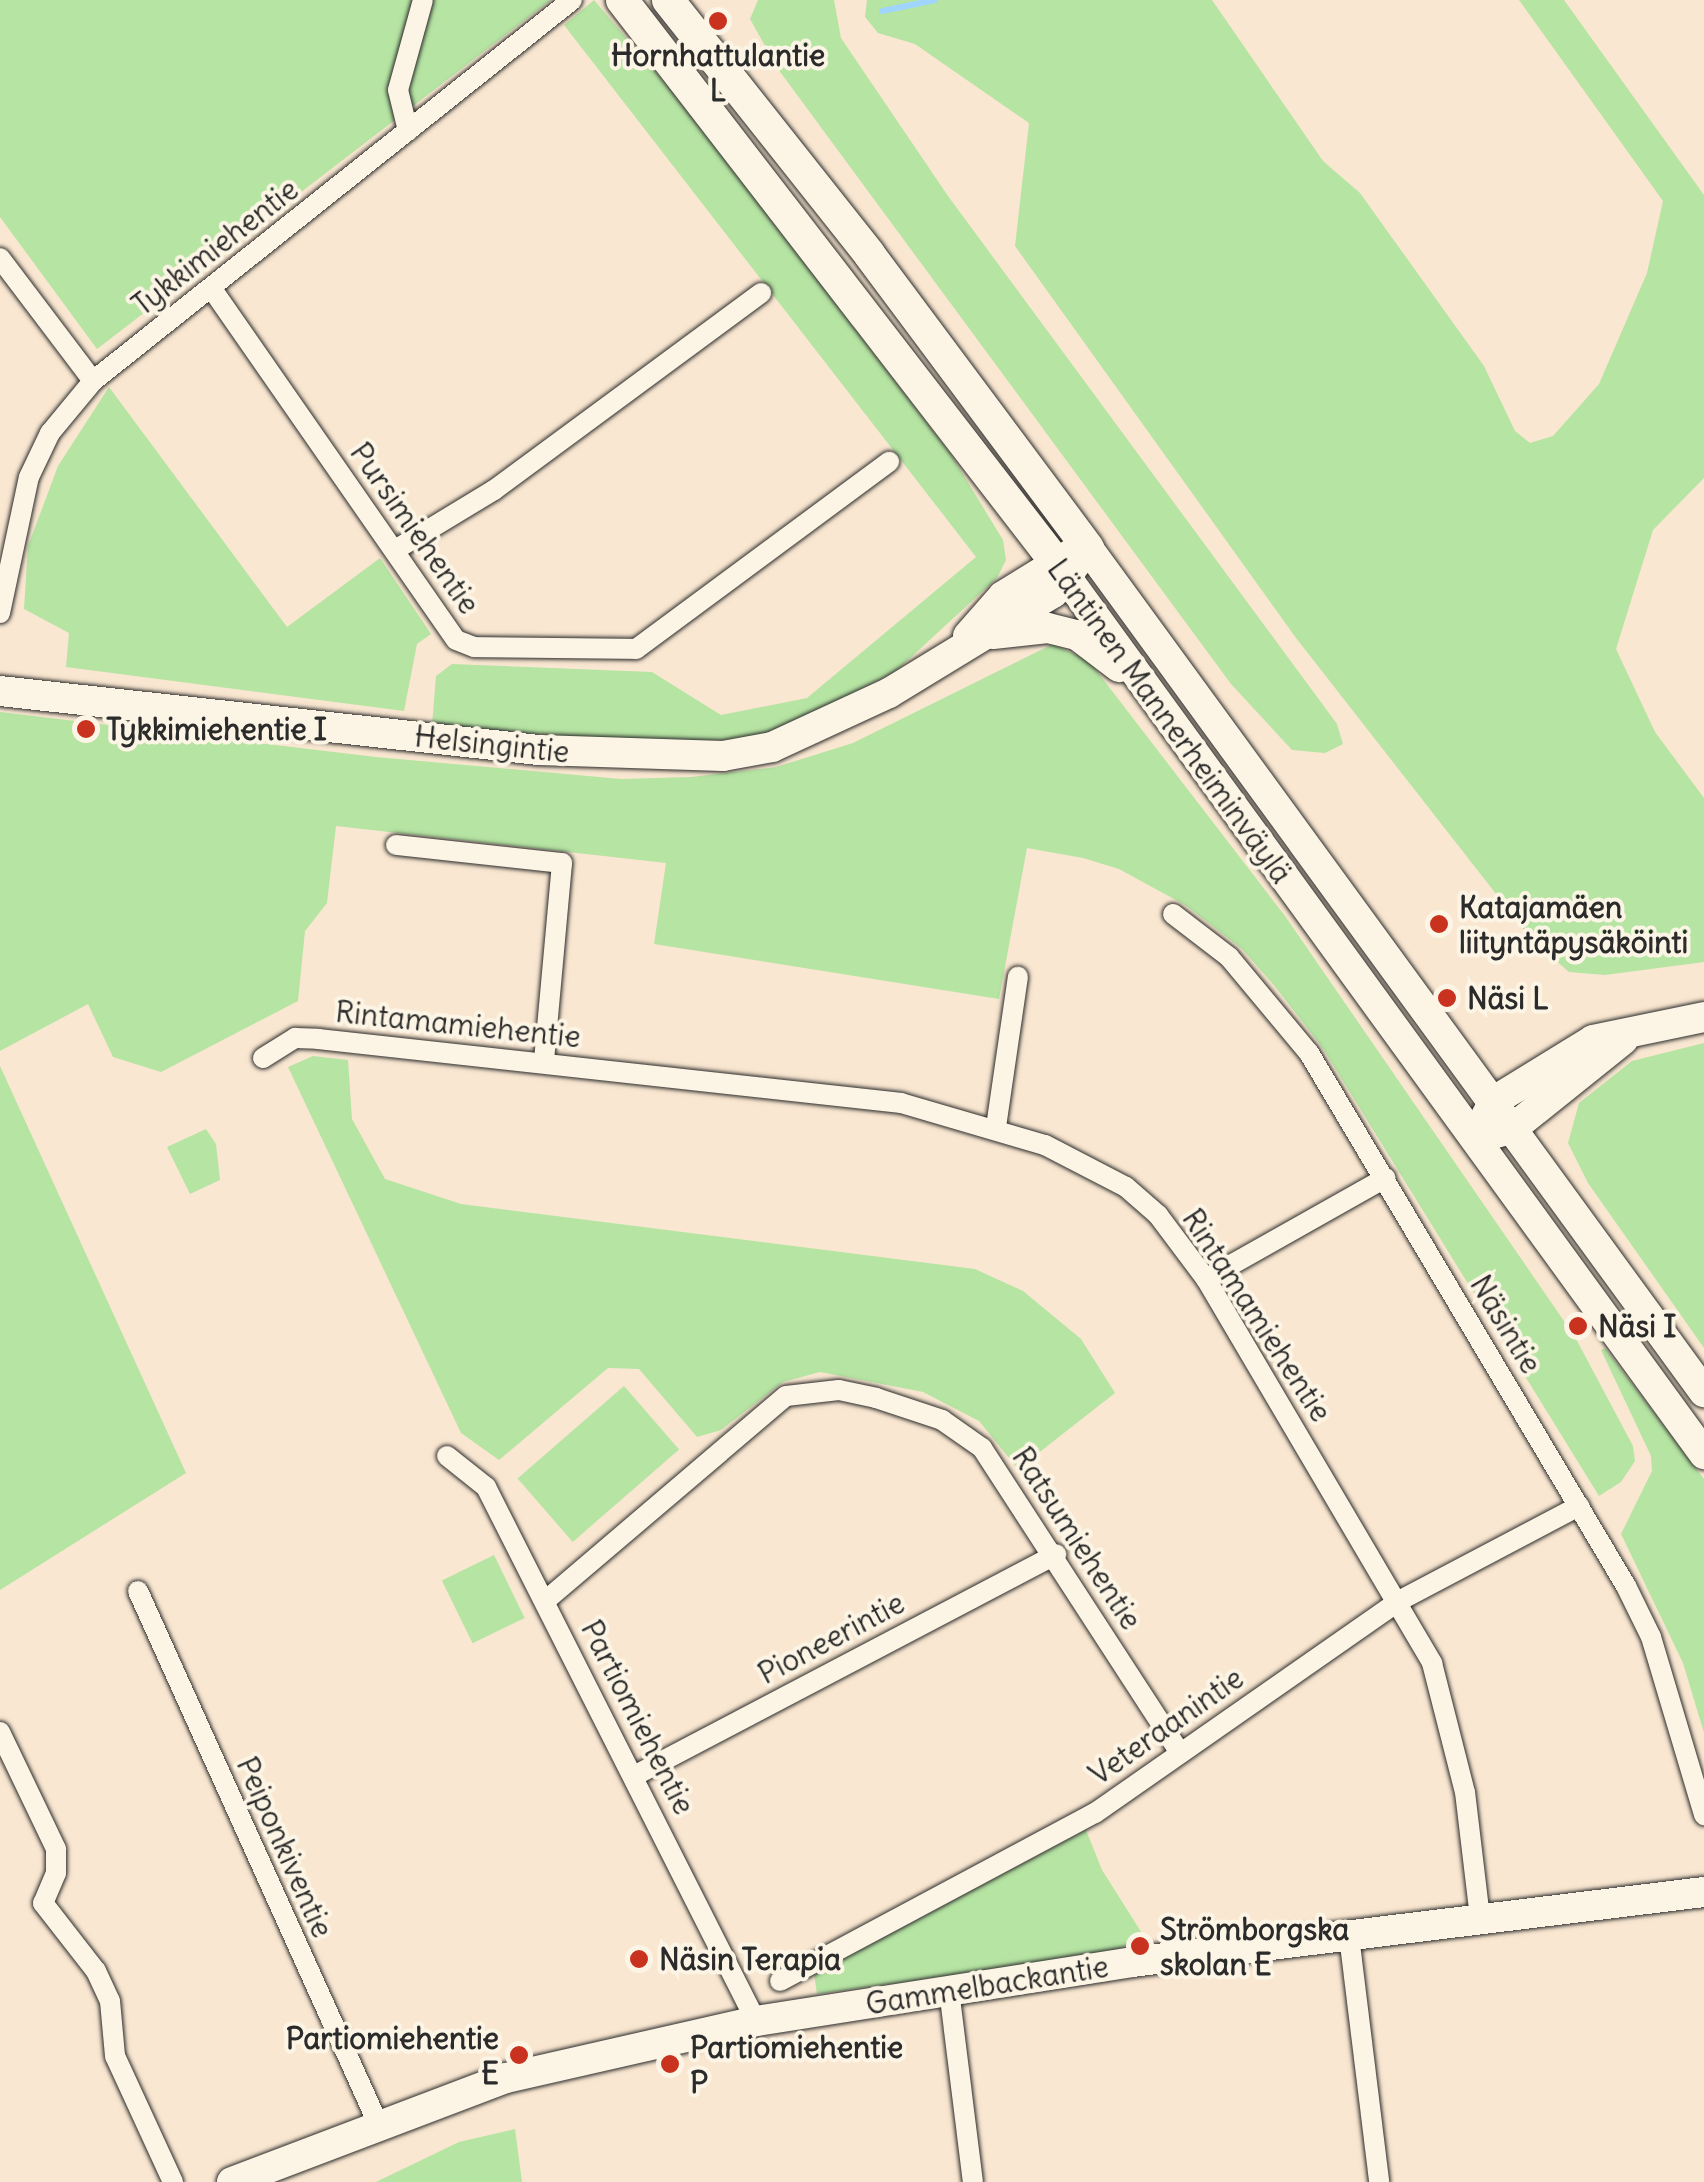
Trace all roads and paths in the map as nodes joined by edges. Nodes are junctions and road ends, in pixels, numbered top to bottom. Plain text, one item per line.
1 (423, 0) edge
2 (572, 0) edge
3 (622, 0) edge
4 (668, 0) edge
5 (408, 131) junction
6 (0, 258) edge
7 (212, 289) junction
8 (761, 293) dead end
9 (93, 381) junction
10 (889, 462) dead end
11 (1088, 548) junction
12 (395, 550) junction
13 (1061, 570) junction
14 (0, 613) edge
15 (990, 634) junction
16 (958, 646) junction
17 (1147, 690) junction
18 (0, 691) edge
19 (396, 845) dead end
20 (1173, 914) dead end
21 (1018, 977) dead end
22 (1704, 1017) edge
23 (1637, 1029) junction
24 (263, 1058) dead end
25 (544, 1061) junction
26 (1494, 1101) junction
27 (996, 1127) junction
28 (1514, 1128) junction
29 (1474, 1140) junction
30 (1385, 1178) junction
31 (1206, 1279) junction
32 (1704, 1392) edge
33 (1704, 1454) edge
34 (447, 1456) dead end
35 (1579, 1506) junction
36 (1056, 1554) junction
37 (138, 1590) dead end
38 (545, 1601) junction
39 (1397, 1602) junction
40 (0, 1732) edge
41 (1178, 1750) junction
42 (634, 1776) junction
43 (1704, 1815) edge
44 (1704, 1892) edge
45 (1480, 1918) junction
46 (1349, 1936) junction
47 (780, 1982) dead end
48 (949, 1990) junction
49 (756, 2021) junction
50 (380, 2128) junction
51 (174, 2182) edge
52 (232, 2182) edge
53 (973, 2182) edge
54 (1379, 2182) edge

1 - 5 street
2 - 5 street, Tykkimiehentie
3 - 13 main road, Läntinen Mannerheiminväylä
4 - 11 main road, Läntinen Mannerheiminväylä
5 - 7 street, Tykkimiehentie
6 - 9 street
7 - 9 street, Tykkimiehentie
7 - 12 street, Pursimiehentie
8 - 12 street
9 - 14 street, Tykkimiehentie
10 - 12 street, Pursimiehentie
11 - 13 main road, Helsingintie
11 - 26 main road, Läntinen Mannerheiminväylä
13 - 15 main road, Helsingintie
13 - 16 main road, Helsingintie
13 - 17 main road, Läntinen Mannerheiminväylä
15 - 16 main road, Helsingintie
15 - 17 main road, Helsingintie
16 - 18 main road, Helsingintie
17 - 29 main road, Läntinen Mannerheiminväylä
19 - 25 street
20 - 30 street, Näsintie
21 - 27 street
22 - 23 main road
23 - 26 main road
23 - 28 main road
24 - 25 street, Rintamamiehentie
25 - 27 street, Rintamamiehentie
26 - 28 main road, Läntinen Mannerheiminväylä
26 - 29 main road
27 - 31 street, Rintamamiehentie
28 - 29 main road
28 - 32 main road, Läntinen Mannerheiminväylä
29 - 33 main road, Läntinen Mannerheiminväylä
30 - 31 street
30 - 35 street, Näsintie
31 - 39 street, Rintamamiehentie
34 - 38 street, Partiomiehentie
35 - 39 street, Veteraanintie
35 - 43 street, Näsintie
36 - 38 street, Ratsumiehentie
36 - 41 street, Ratsumiehentie
36 - 42 street, Pioneerintie
37 - 50 street, Peiponkiventie
38 - 42 street, Partiomiehentie
39 - 41 street, Veteraanintie
39 - 45 street, Rintamamiehentie
40 - 51 street
41 - 47 street, Veteraanintie
42 - 49 street, Partiomiehentie
44 - 45 main road, Gammelbackantie
45 - 46 main road, Gammelbackantie
46 - 48 main road, Gammelbackantie
46 - 54 street
48 - 49 main road, Gammelbackantie
48 - 53 street
49 - 50 main road, Gammelbackantie
50 - 52 main road, Gammelbackantie

